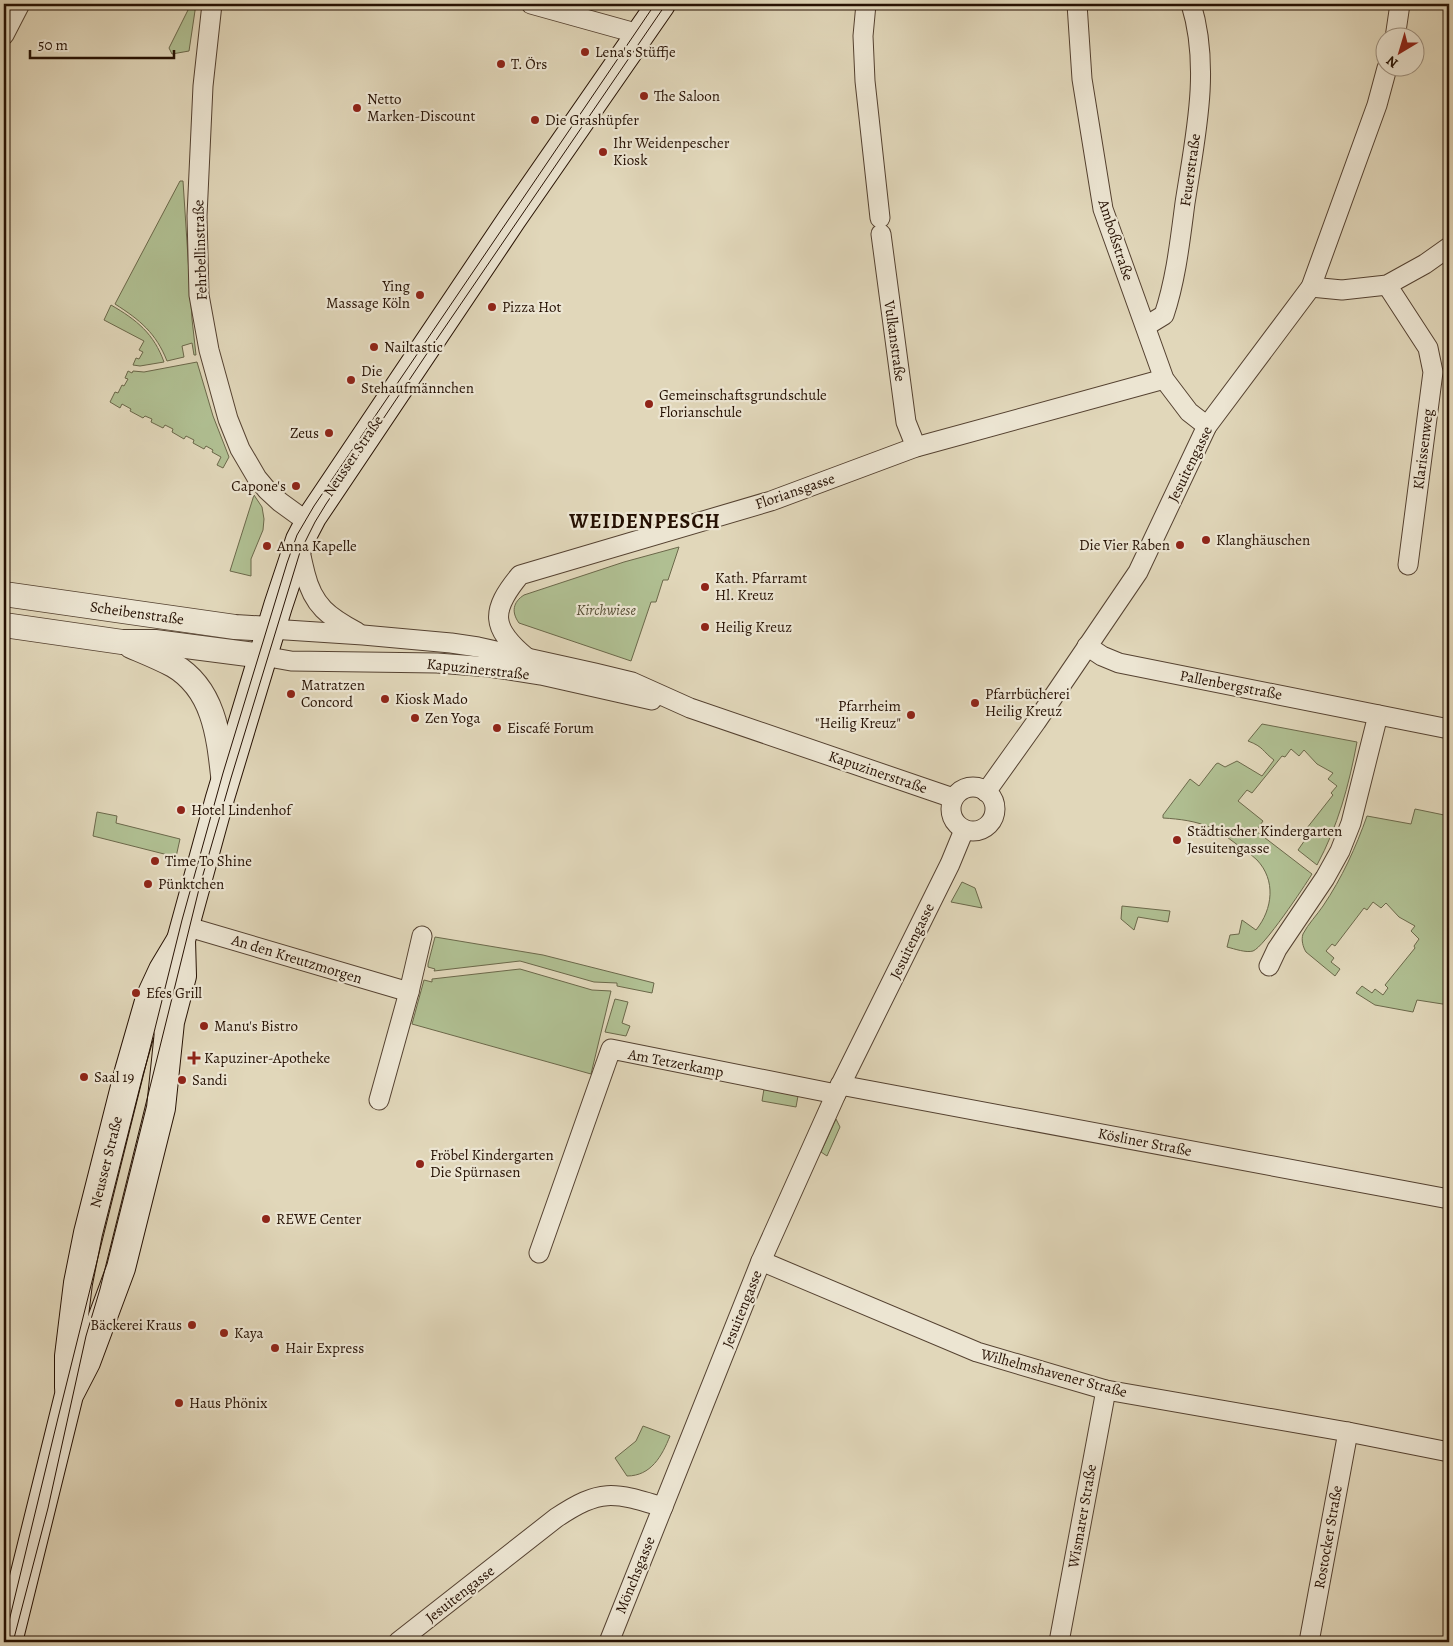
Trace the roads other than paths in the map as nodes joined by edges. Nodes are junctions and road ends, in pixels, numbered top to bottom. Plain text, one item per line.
1 (20, 4) edge
2 (212, 4) edge
3 (531, 4) edge
4 (661, 4) edge
5 (866, 4) edge
6 (1077, 4) edge
7 (1191, 4) edge
8 (1400, 4) edge
9 (1396, 28) edge
10 (639, 34) junction
11 (4, 35) edge
12 (1384, 78) edge
13 (1449, 247) edge
14 (1388, 285) junction
15 (1311, 287) junction
16 (1146, 326) junction
17 (1164, 379) junction
18 (1207, 426) junction
19 (916, 447) junction
20 (304, 531) junction
21 (1408, 565) dead end
22 (4, 594) edge
23 (4, 625) edge
24 (271, 629) junction
25 (363, 635) junction
26 (122, 642) junction
27 (1087, 646) junction
28 (263, 656) junction
29 (526, 657) junction
30 (690, 708) junction
31 (1378, 715) junction
32 (1449, 729) edge
33 (224, 785) junction
34 (986, 792) junction
35 (953, 798) junction
36 (964, 830) junction
37 (183, 933) junction
38 (422, 936) dead end
39 (1269, 966) dead end
40 (409, 992) junction
41 (838, 1090) junction
42 (379, 1100) dead end
43 (1449, 1199) edge
44 (539, 1253) dead end
45 (761, 1261) junction
46 (1106, 1390) junction
47 (69, 1394) junction
48 (1348, 1432) junction
49 (1449, 1452) edge
50 (663, 1507) junction
51 (8, 1642) edge
52 (398, 1642) edge
53 (609, 1642) edge
54 (1059, 1642) edge
55 (1309, 1642) edge

1 - 11 street
2 - 20 street, Fehrbellinstraße
3 - 10 street
4 - 10 main road, Neusser Straße
5 - 19 street, Vulkanstraße
6 - 16 street, Amboßstraße
7 - 16 street, Feuerstraße
8 - 9 street
10 - 20 main road, Neusser Straße
12 - 15 street, Jesuitengasse
13 - 14 street
14 - 15 street
14 - 21 street, Klarissenweg
15 - 18 street, Jesuitengasse
16 - 17 street, Amboßstraße
17 - 18 street, Amboßstraße
17 - 19 street, Floriansgasse
18 - 27 street, Jesuitengasse
19 - 29 street, Floriansgasse
20 - 24 main road, Neusser Straße
20 - 25 street, Kapuzinerstraße
22 - 24 street, Scheibenstraße
23 - 26 street, Scheibenstraße
24 - 25 street, Kapuzinerstraße
24 - 28 main road, Neusser Straße
25 - 29 street, Kapuzinerstraße
26 - 28 street, Scheibenstraße
26 - 33 street, Scheibenstraße
27 - 31 street, Pallenbergstraße
27 - 34 street, Jesuitengasse
28 - 30 street, Kapuzinerstraße
28 - 33 main road, Neusser Straße
29 - 30 street, Kapuzinerstraße
30 - 35 street, Kapuzinerstraße
31 - 32 street, Pallenbergstraße
31 - 39 street
33 - 37 main road, Neusser Straße
34 - 35 street
34 - 36 street
35 - 36 street
36 - 41 street, Jesuitengasse
37 - 40 street, An den Kreutzmorgen
37 - 47 main road, Neusser Straße
37 - 47 main road, Neusser Straße
38 - 40 street
40 - 42 street
41 - 43 street, Kösliner Straße
41 - 44 street, Am Tetzerkamp
41 - 45 street, Jesuitengasse
45 - 46 street, Wilhelmshavener Straße
45 - 50 street, Jesuitengasse
46 - 48 street, Wilhelmshavener Straße
46 - 54 street, Wismarer Straße
47 - 51 main road, Neusser Straße
48 - 49 street, Wilhelmshavener Straße
48 - 55 street, Rostocker Straße
50 - 52 street, Jesuitengasse
50 - 53 street, Mönchsgasse

